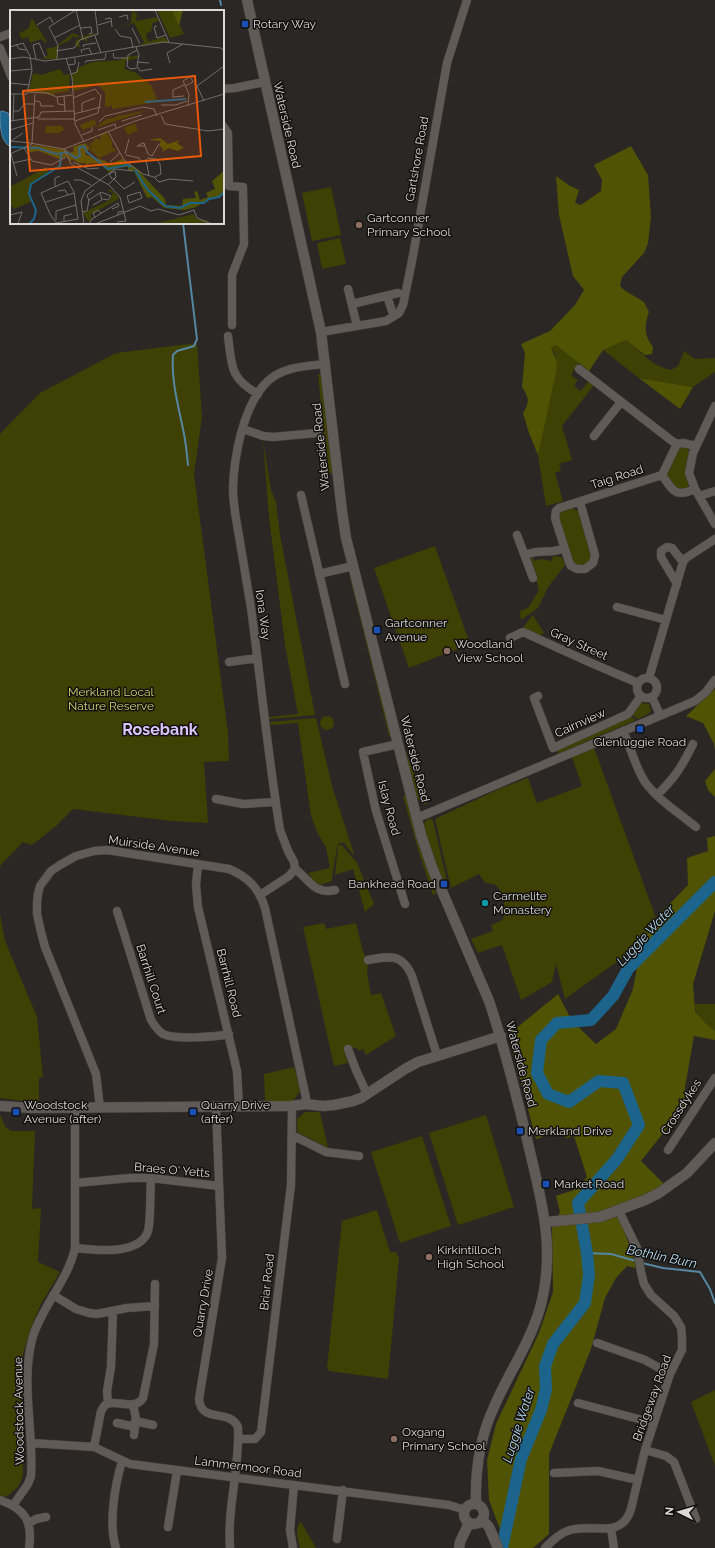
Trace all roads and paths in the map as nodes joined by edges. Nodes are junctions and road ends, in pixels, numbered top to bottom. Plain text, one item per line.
1 (247, 0) edge
2 (467, 0) edge
3 (10, 33) edge
4 (0, 37) edge
5 (0, 48) edge
6 (10, 73) edge
7 (264, 82) junction
8 (224, 89) edge
9 (224, 127) edge
10 (348, 289) dead end
11 (398, 293) dead end
12 (387, 296) junction
13 (352, 304) junction
14 (392, 312) dead end
15 (232, 325) dead end
16 (357, 326) junction
17 (321, 332) junction
18 (228, 336) dead end
19 (326, 364) junction
20 (578, 369) dead end
21 (258, 394) junction
22 (621, 402) junction
23 (715, 406) edge
24 (243, 429) junction
25 (316, 433) dead end
26 (594, 436) dead end
27 (677, 444) junction
28 (696, 446) junction
29 (662, 475) junction
30 (715, 490) edge
31 (697, 492) junction
32 (301, 495) dead end
33 (580, 502) junction
34 (715, 524) edge
35 (518, 535) dead end
36 (715, 539) edge
37 (564, 548) junction
38 (525, 555) junction
39 (683, 562) junction
40 (353, 566) junction
41 (319, 574) junction
42 (533, 578) dead end
43 (677, 584) junction
44 (617, 606) dead end
45 (666, 620) junction
46 (510, 638) dead end
47 (257, 658) junction
48 (229, 662) dead end
49 (649, 678) junction
50 (715, 680) edge
51 (638, 682) junction
52 (345, 684) dead end
53 (538, 696) dead end
54 (641, 696) junction
55 (652, 697) junction
56 (660, 715) junction
57 (623, 730) junction
58 (398, 744) junction
59 (693, 744) dead end
60 (658, 795) junction
61 (216, 799) dead end
62 (276, 802) junction
63 (417, 818) junction
64 (696, 827) dead end
65 (198, 864) junction
66 (295, 869) junction
67 (335, 890) dead end
68 (260, 895) junction
69 (405, 904) dead end
70 (117, 911) dead end
71 (368, 960) dead end
72 (229, 1034) junction
73 (501, 1036) junction
74 (352, 1053) dead end
75 (437, 1055) junction
76 (715, 1078) edge
77 (367, 1094) junction
78 (305, 1104) junction
79 (0, 1106) edge
80 (239, 1106) junction
81 (292, 1106) junction
82 (75, 1107) junction
83 (216, 1107) junction
84 (100, 1108) junction
85 (292, 1135) junction
86 (714, 1146) edge
87 (668, 1150) dead end
88 (359, 1156) dead end
89 (151, 1178) junction
90 (76, 1182) junction
91 (219, 1186) junction
92 (619, 1211) junction
93 (546, 1222) junction
94 (75, 1248) junction
95 (155, 1284) dead end
96 (53, 1295) junction
97 (155, 1306) junction
98 (113, 1311) junction
99 (597, 1343) dead end
100 (670, 1374) junction
101 (108, 1403) junction
102 (578, 1403) dead end
103 (132, 1404) junction
104 (654, 1423) junction
105 (117, 1424) dead end
106 (153, 1425) dead end
107 (135, 1428) junction
108 (238, 1439) junction
109 (31, 1443) junction
110 (94, 1447) junction
111 (645, 1450) junction
112 (122, 1461) junction
113 (177, 1471) junction
114 (554, 1473) dead end
115 (235, 1477) junction
116 (638, 1480) junction
117 (294, 1485) junction
118 (343, 1490) junction
119 (0, 1500) edge
120 (14, 1504) junction
121 (476, 1504) junction
122 (465, 1510) junction
123 (46, 1518) dead end
124 (482, 1519) junction
125 (696, 1519) dead end
126 (469, 1523) junction
127 (29, 1524) junction
128 (168, 1527) dead end
129 (611, 1528) junction
130 (337, 1539) dead end
131 (29, 1548) edge
132 (116, 1548) edge
133 (230, 1548) edge
134 (293, 1548) edge
135 (459, 1548) edge
136 (498, 1548) edge
137 (545, 1548) edge
138 (614, 1548) edge

1 - 7 main road, Waterside Road
2 - 16 street, Gartshore Road
3 - 4 street
5 - 6 street
7 - 8 street
7 - 17 main road, Waterside Road
9 - 15 street
10 - 13 street
11 - 12 street
12 - 13 street
12 - 14 street
13 - 16 street
16 - 17 street, Gartshore Road
17 - 19 main road, Waterside Road
18 - 21 street
19 - 21 street, Iona Way
19 - 40 main road, Waterside Road
20 - 22 street
21 - 24 street, Iona Way
22 - 26 street
22 - 27 street
23 - 28 street
24 - 25 street
24 - 47 street, Iona Way
27 - 28 street
27 - 29 street, Taig Road
28 - 31 street
29 - 31 street, Taig Road
29 - 33 street, Taig Road
30 - 31 street
31 - 34 street
32 - 41 street
33 - 37 street, Taig Road
33 - 37 street, Taig Road
35 - 38 street
36 - 39 street
37 - 38 street
38 - 42 street
39 - 43 street
39 - 43 street
40 - 41 street
40 - 58 main road, Waterside Road
41 - 52 street
43 - 45 street
44 - 45 street
45 - 49 street
46 - 51 street, Gray Street
47 - 48 street
47 - 62 street, Iona Way
49 - 51 street
49 - 55 street
50 - 56 street
51 - 54 street
53 - 54 street, Cairnview
54 - 55 street
55 - 56 street
56 - 57 street
57 - 60 street
57 - 63 street
58 - 63 main road, Waterside Road
58 - 69 street, Islay Road
59 - 60 street
60 - 64 street
61 - 62 street
62 - 66 street, Iona Way
63 - 73 main road, Waterside Road
65 - 68 street, Muirside Avenue
65 - 72 street, Barrhill Road
65 - 84 street, Muirside Avenue
66 - 67 street, Iona Way
66 - 68 street
68 - 78 street, Muirside Avenue
70 - 72 street, Barrhill Court
71 - 75 street
72 - 80 street, Barrhill Road
73 - 75 main road
73 - 93 main road, Waterside Road
74 - 77 street
75 - 77 main road
76 - 87 street, Crossdykes
77 - 78 main road
78 - 81 main road
79 - 82 main road
80 - 81 main road
80 - 83 main road
81 - 85 street, Briar Road
82 - 84 main road
82 - 90 street, Woodstock Avenue
83 - 84 main road
83 - 91 street, Quarry Drive
85 - 88 street
85 - 108 street, Briar Road
86 - 92 main road
89 - 90 street, Braes O' Yetts
89 - 91 street, Braes O' Yetts
89 - 94 street
90 - 94 street, Woodstock Avenue
91 - 108 street, Quarry Drive
92 - 93 main road
92 - 100 street, Bridgeway Road
93 - 121 main road, Waterside Road
94 - 96 street, Woodstock Avenue
95 - 97 street
96 - 98 street
96 - 109 street, Woodstock Avenue
97 - 98 street
97 - 103 street
98 - 101 street
99 - 100 street
100 - 104 street, Bridgeway Road
101 - 103 street
101 - 110 street
102 - 104 street
103 - 107 street
104 - 111 street, Bridgeway Road
105 - 107 street
106 - 107 street
108 - 115 street, Quarry Drive
109 - 110 street, Lammermoor Road
109 - 120 street, Woodstock Avenue
110 - 112 street, Lammermoor Road
111 - 116 street, Bridgeway Road
111 - 125 street
112 - 113 street, Lammermoor Road
112 - 132 street
113 - 115 street, Lammermoor Road
113 - 128 street
114 - 116 street
115 - 117 street, Lammermoor Road
115 - 133 street, Quarry Drive
116 - 129 street, Bridgeway Road
117 - 118 street, Lammermoor Road
117 - 134 street
118 - 122 street, Lammermoor Road
118 - 130 street
119 - 120 street
120 - 127 street
121 - 122 main road
121 - 124 main road
122 - 126 main road
123 - 127 street
124 - 126 main road
124 - 136 main road
126 - 135 main road
127 - 131 street
129 - 137 street
129 - 138 street

